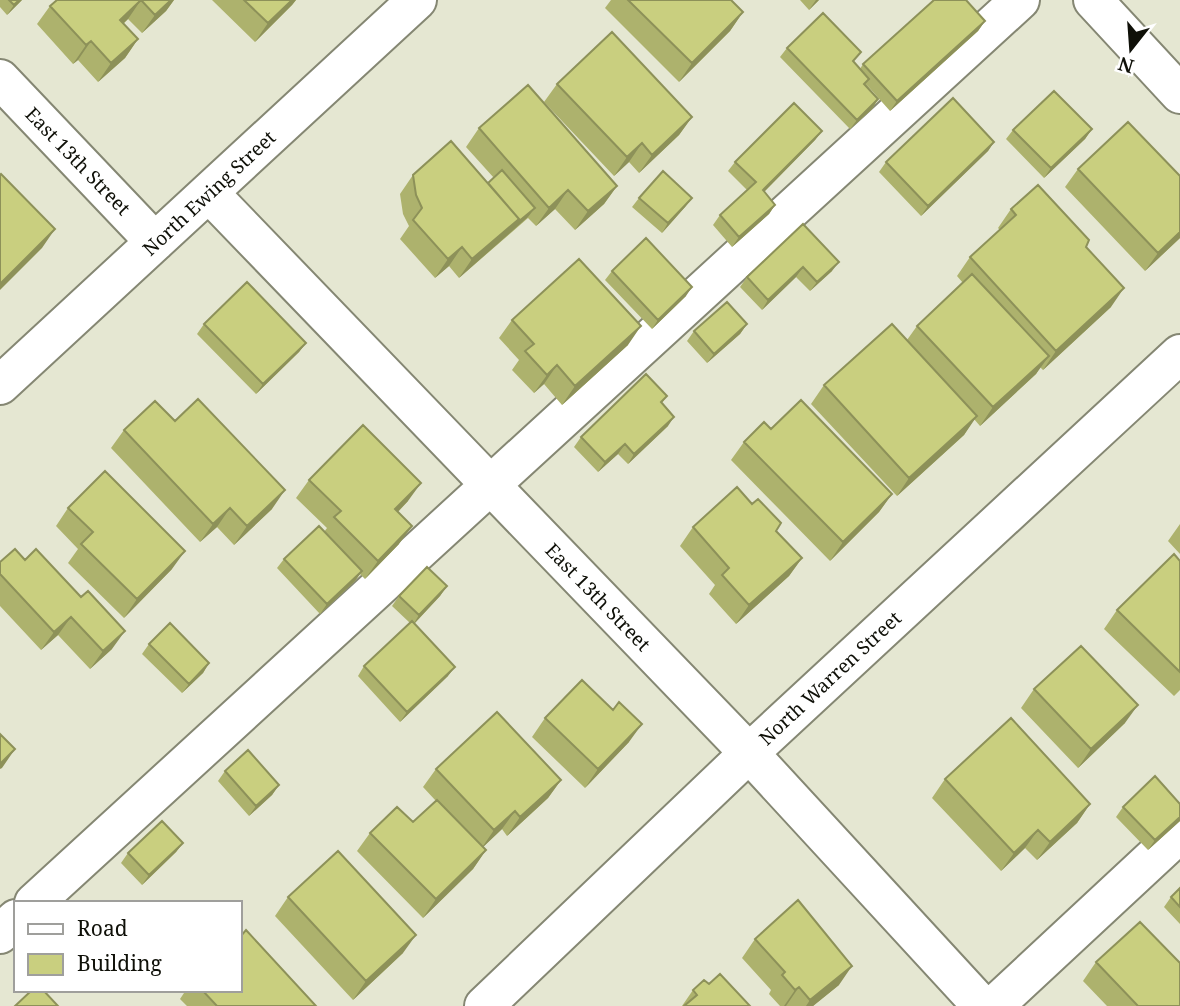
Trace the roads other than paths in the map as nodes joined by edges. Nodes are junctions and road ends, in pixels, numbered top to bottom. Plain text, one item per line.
1 (417, 0) edge
2 (1020, 0) edge
3 (1093, 0) edge
4 (0, 79) edge
5 (1180, 94) edge
6 (209, 193) junction
7 (155, 242) junction
8 (1180, 354) edge
9 (0, 385) edge
10 (490, 485) junction
11 (749, 753) junction
12 (1180, 833) edge
13 (36, 901) edge
14 (14, 921) edge
15 (0, 934) edge
16 (484, 1006) edge
17 (982, 1006) edge
18 (994, 1006) edge

1 - 6 street, North Ewing Street
2 - 10 street
3 - 5 street
4 - 7 street, East 13th Street
6 - 7 street, North Ewing Street
6 - 10 street, East 13th Street
7 - 9 street, North Ewing Street
8 - 11 street, North Warren Street
10 - 11 street, East 13th Street
10 - 13 street
11 - 16 street, North Warren Street
11 - 17 street, East 13th Street
12 - 18 street
14 - 15 street

